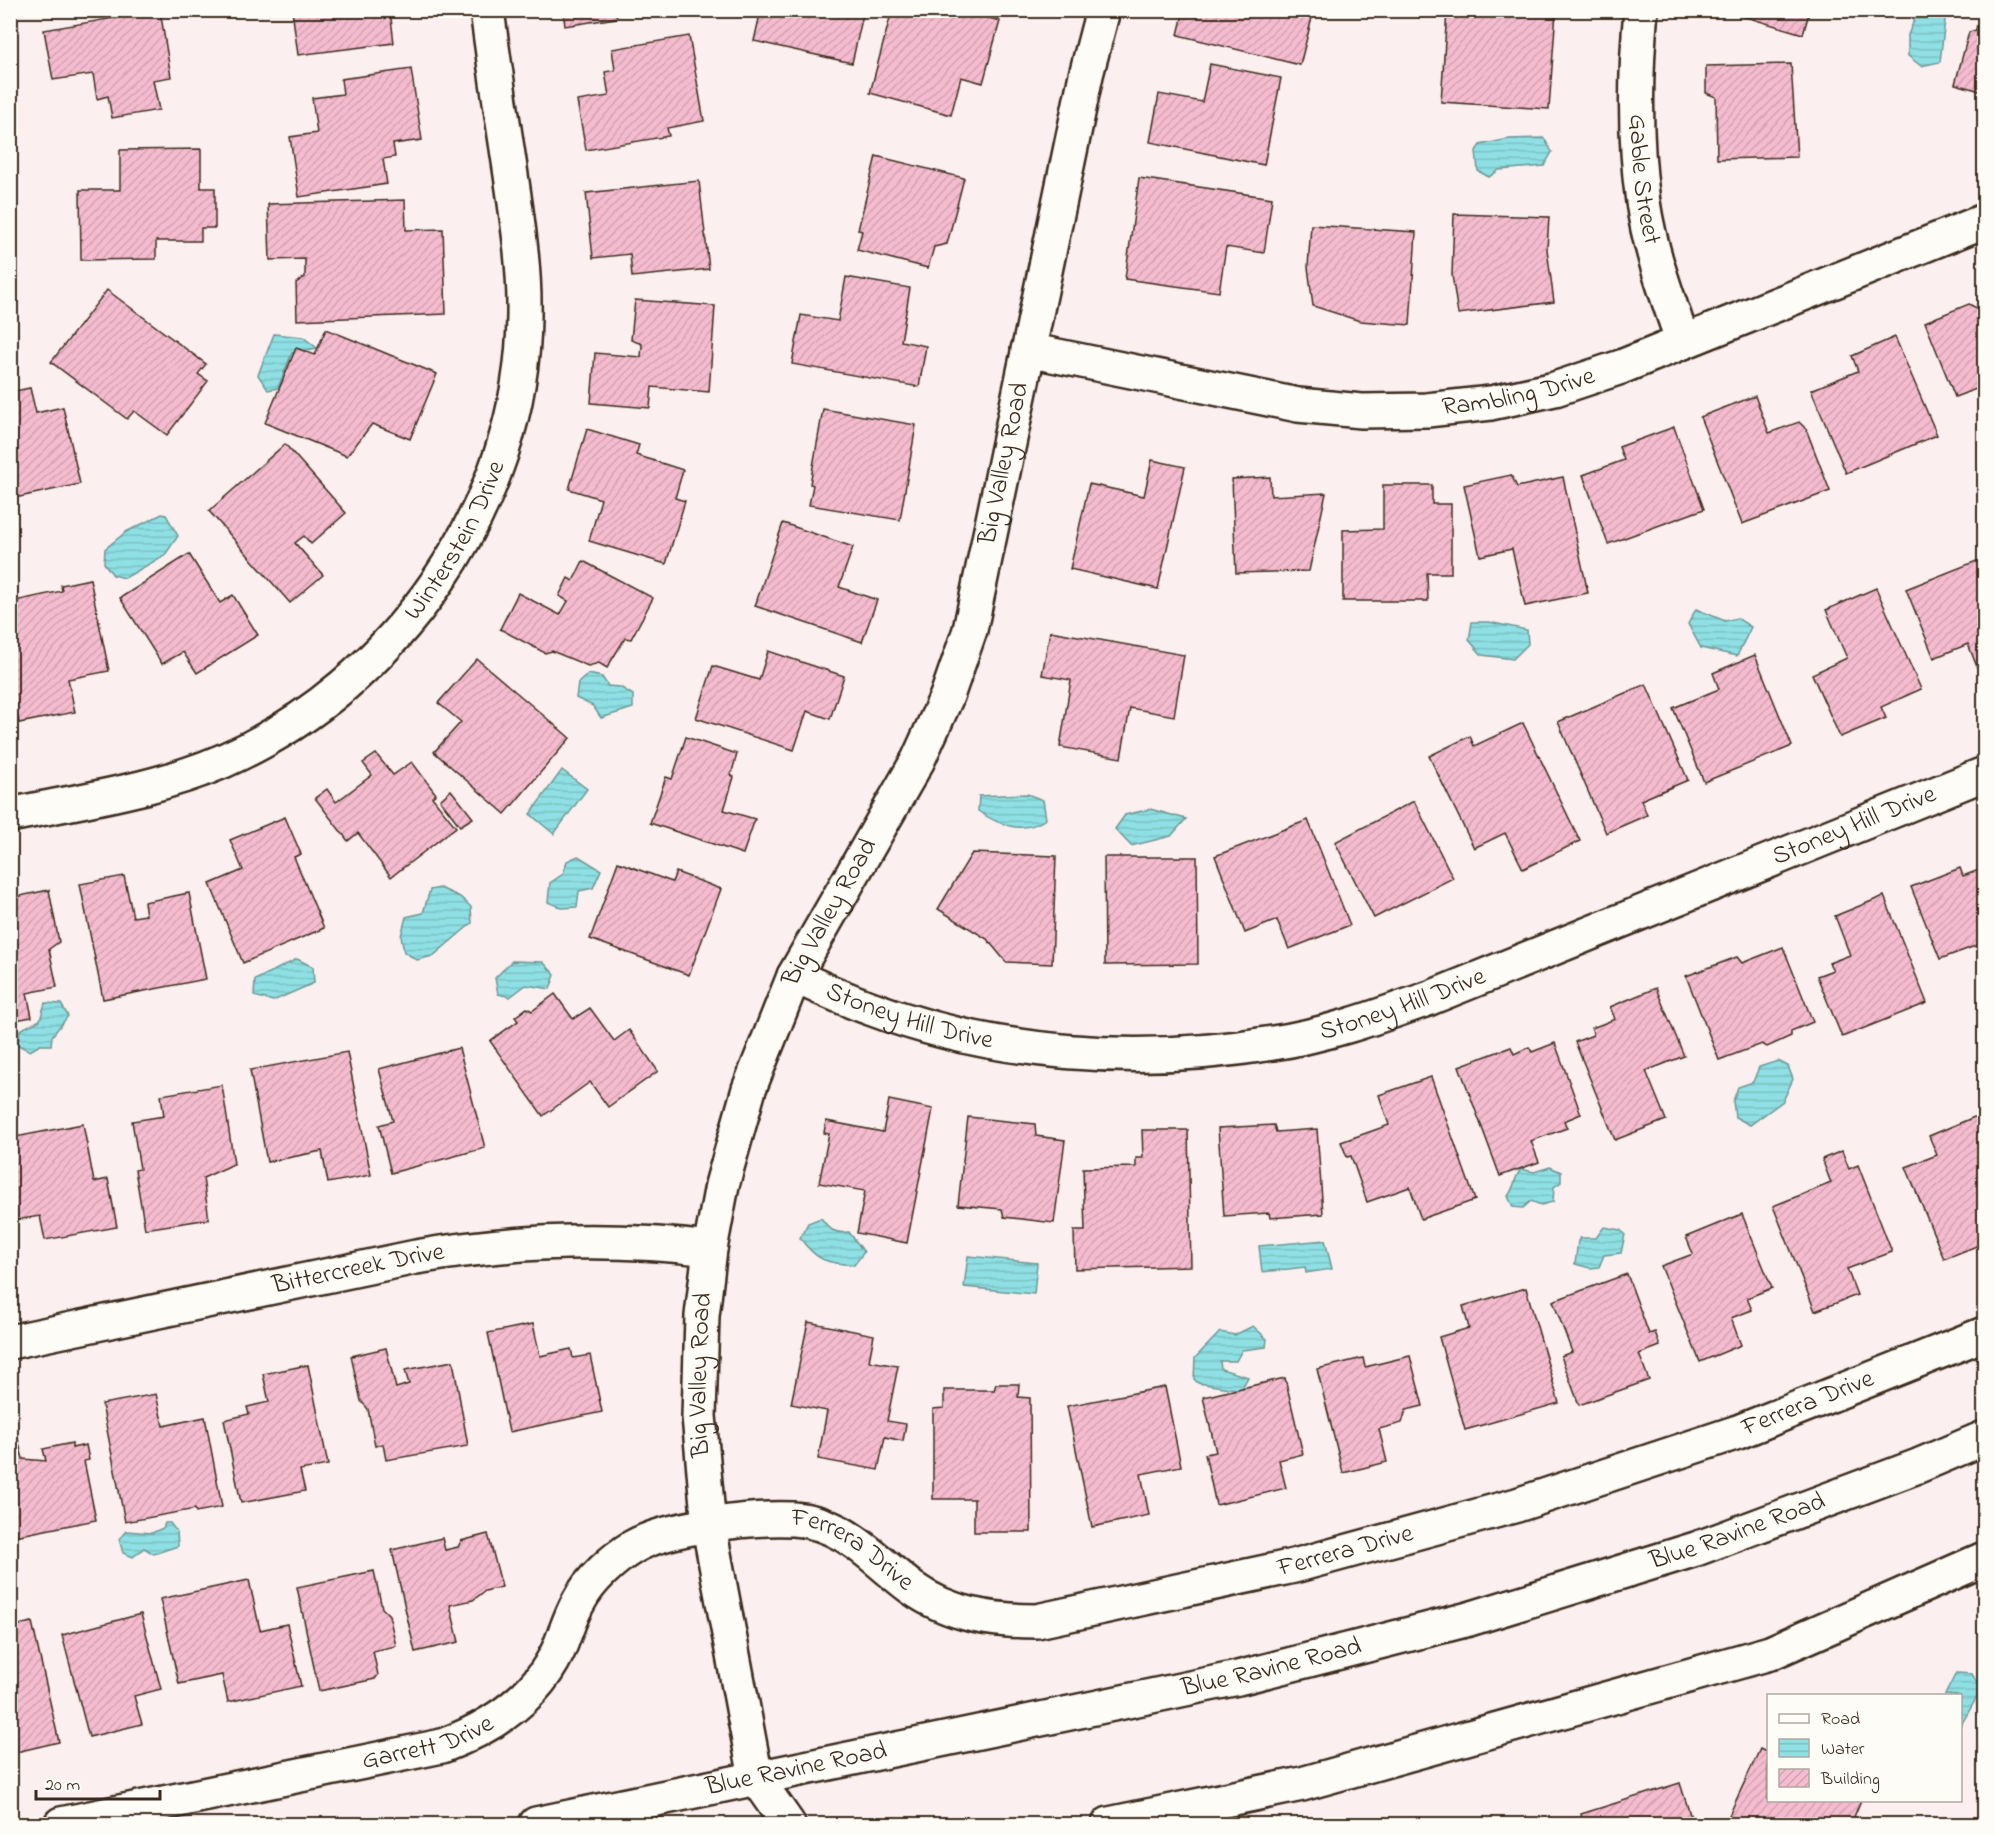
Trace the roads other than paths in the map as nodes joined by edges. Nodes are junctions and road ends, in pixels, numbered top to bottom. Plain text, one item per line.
1 (487, 10) edge
2 (1103, 10) edge
3 (1641, 10) edge
4 (1984, 221) edge
5 (1683, 342) junction
6 (1028, 350) junction
7 (1984, 774) edge
8 (10, 815) edge
9 (794, 976) junction
10 (710, 1249) junction
11 (1984, 1334) edge
12 (10, 1341) edge
13 (1984, 1438) edge
14 (709, 1527) junction
15 (1984, 1559) edge
16 (756, 1778) junction
17 (61, 1824) edge
18 (536, 1824) edge
19 (788, 1824) edge
20 (1108, 1824) edge

1 - 8 street, Winterstein Drive
2 - 6 street, Big Valley Road
3 - 5 street, Gable Street
4 - 5 street, Rambling Drive
5 - 6 street, Rambling Drive
6 - 9 street, Big Valley Road
7 - 9 street, Stoney Hill Drive
9 - 10 street, Big Valley Road
10 - 12 street, Bittercreek Drive
10 - 14 street, Big Valley Road
11 - 14 street, Ferrera Drive
13 - 16 street, Blue Ravine Road
14 - 16 street, Big Valley Road
14 - 17 street, Garrett Drive
15 - 20 street
16 - 18 street, Blue Ravine Road
16 - 19 street, Big Valley Road

